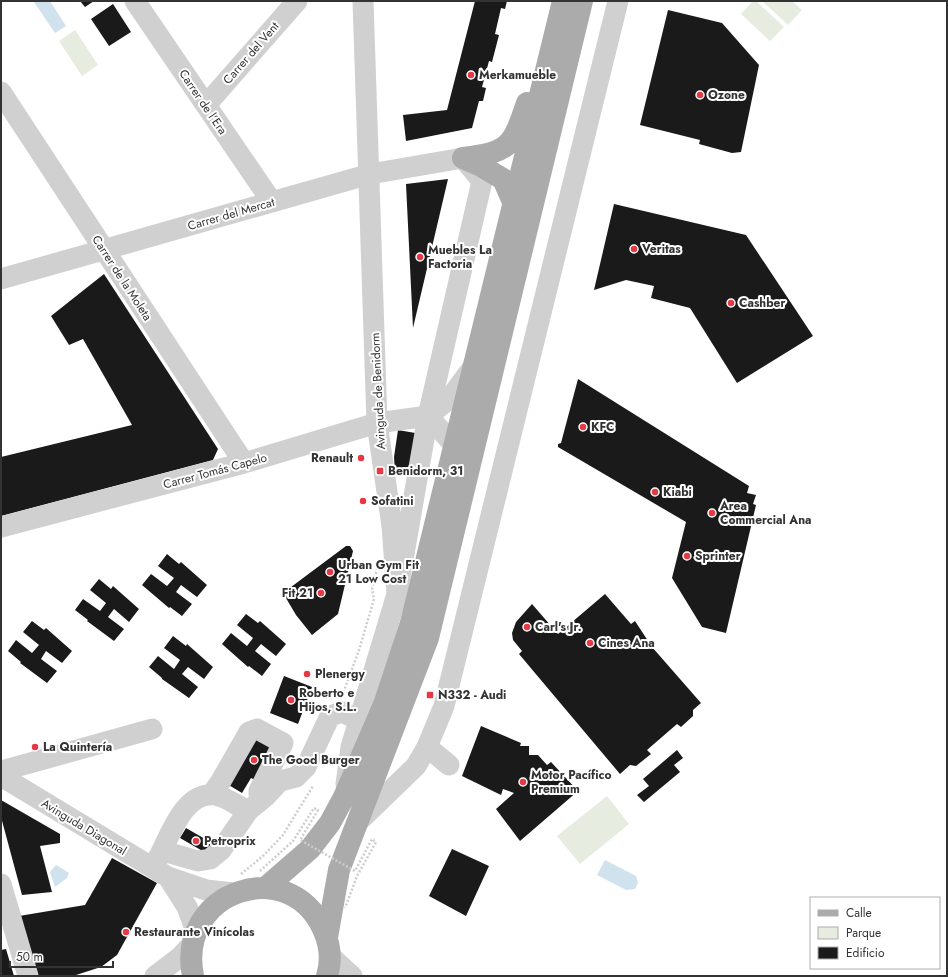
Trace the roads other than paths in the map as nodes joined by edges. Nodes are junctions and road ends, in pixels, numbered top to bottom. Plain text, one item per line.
1 (135, 1) edge
2 (297, 1) edge
3 (363, 1) edge
4 (562, 1) edge
5 (582, 1) edge
6 (618, 1) edge
7 (1, 92) edge
8 (206, 105) junction
9 (463, 158) junction
10 (370, 174) junction
11 (272, 202) junction
12 (514, 204) junction
13 (104, 250) junction
14 (1, 279) edge
15 (475, 364) junction
16 (428, 416) junction
17 (378, 423) junction
18 (455, 446) junction
19 (244, 463) junction
20 (1, 527) edge
21 (397, 594) junction
22 (359, 720) junction
23 (152, 729) dead end
24 (427, 747) junction
25 (449, 765) dead end
26 (1, 771) edge
27 (1, 776) edge
28 (211, 795) junction
29 (344, 797) junction
30 (254, 806) junction
31 (358, 822) junction
32 (163, 851) junction
33 (160, 873) junction
34 (263, 880) junction
35 (1, 884) edge
36 (234, 894) junction
37 (7, 934) edge
38 (194, 937) junction
39 (328, 956) edge
40 (28, 976) edge
41 (155, 976) edge
42 (193, 976) edge
43 (352, 976) edge

1 - 8 street, Carrer de l’Era
2 - 8 street, Carrer del Vent
3 - 10 street, Avinguda de Benidorm
4 - 9 main road
4 - 12 main road
5 - 31 main road
6 - 24 street
7 - 13 street, Carrer de la Moleta
8 - 11 street, Carrer de l’Era
9 - 10 street, Carrer del Mercat
9 - 12 main road
9 - 16 street
10 - 11 street, Carrer del Mercat
10 - 17 street, Avinguda de Benidorm
11 - 13 street, Carrer del Mercat
12 - 15 main road
13 - 14 street, Carrer del Mercat
13 - 19 street, Carrer de la Moleta
15 - 16 street
15 - 18 main road
16 - 17 street, Carrer Tomás Capelo
16 - 18 street
16 - 21 street
17 - 19 street, Carrer Tomás Capelo
17 - 21 street, Avinguda de Benidorm
18 - 29 main road
19 - 20 street, Carrer Tomás Capelo
21 - 22 street, Avinguda de Benidorm
22 - 29 street, Avinguda de Benidorm
22 - 30 street
23 - 26 street
24 - 25 street
24 - 31 street
27 - 33 street, Avinguda Diagonal
28 - 30 street
28 - 30 street
28 - 32 street
29 - 34 main road
30 - 32 street
31 - 39 main road
32 - 33 street
33 - 36 street, Avinguda Diagonal
33 - 38 street, Avinguda Diagonal
34 - 36 main road
34 - 39 main road
35 - 37 street
36 - 38 main road
37 - 40 street
38 - 41 street
38 - 42 main road
39 - 43 street

